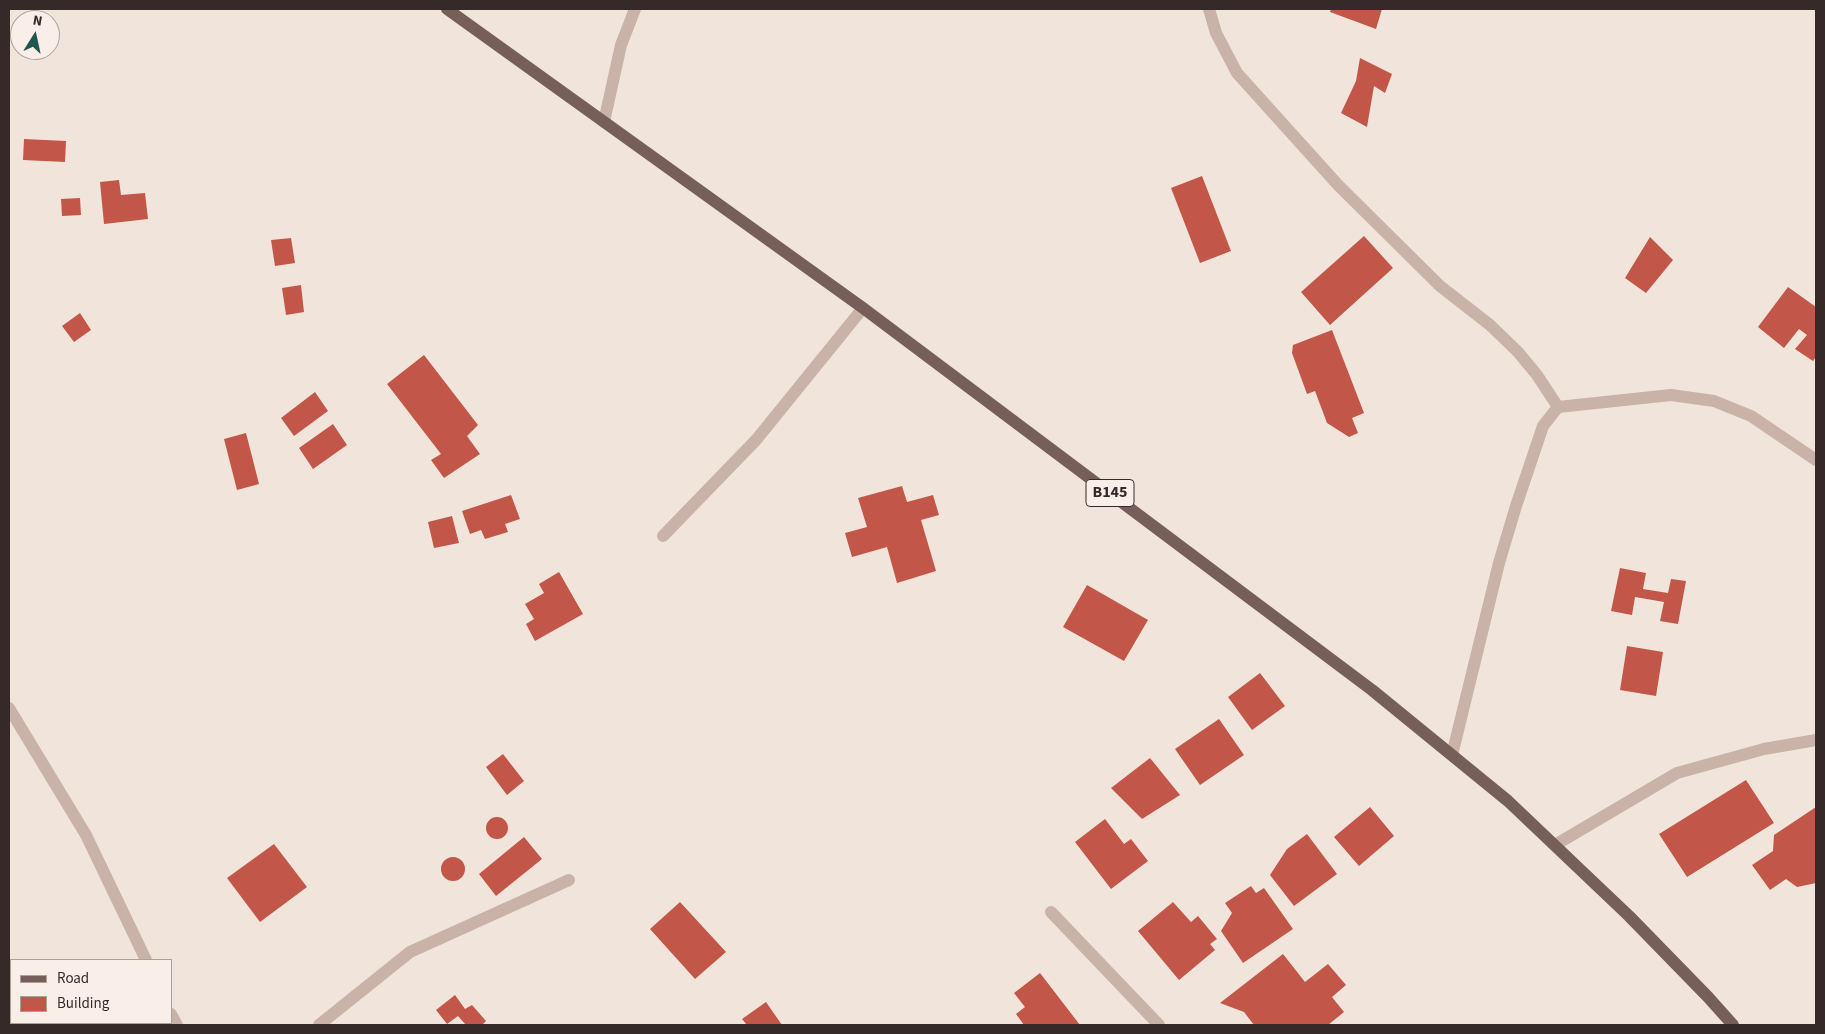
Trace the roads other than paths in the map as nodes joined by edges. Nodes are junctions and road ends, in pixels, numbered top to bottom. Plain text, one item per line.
1 (448, 9) edge
2 (636, 9) edge
3 (1209, 9) edge
4 (604, 122) junction
5 (863, 308) junction
6 (1558, 407) junction
7 (1816, 460) edge
8 (663, 536) dead end
9 (9, 708) edge
10 (1816, 740) edge
11 (1452, 755) junction
12 (1555, 845) junction
13 (569, 880) dead end
14 (1052, 912) dead end
15 (146, 959) edge
16 (319, 1025) edge
17 (1159, 1025) edge
18 (1733, 1025) edge

1 - 4 main road, B145
2 - 4 street
3 - 6 street
4 - 5 main road, B145
5 - 8 street
5 - 11 main road, B145
6 - 7 street
6 - 11 street
9 - 15 street
10 - 12 street
11 - 12 main road, B145
12 - 18 main road, B145
13 - 16 street
14 - 17 street

